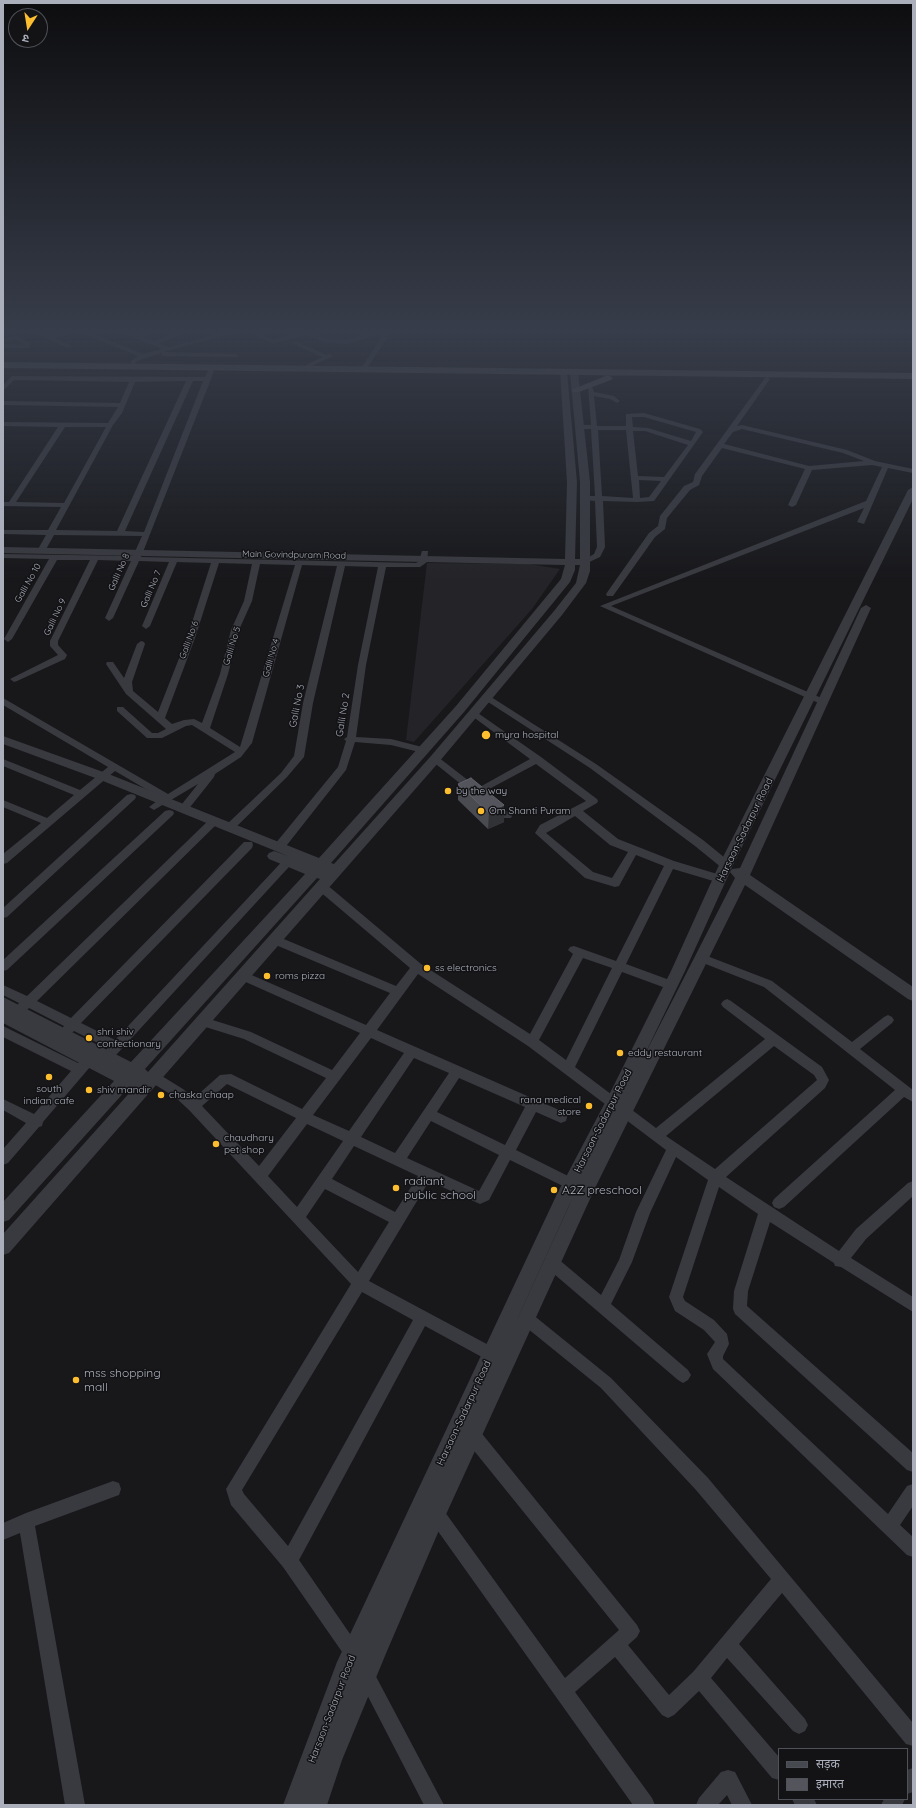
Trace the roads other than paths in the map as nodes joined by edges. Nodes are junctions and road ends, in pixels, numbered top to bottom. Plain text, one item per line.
1 (119, 413) edge
2 (175, 413) edge
3 (191, 413) edge
4 (571, 413) edge
5 (577, 413) edge
6 (592, 413) edge
7 (743, 413) edge
8 (3, 424) edge
9 (63, 424) junction
10 (110, 425) junction
11 (580, 427) junction
12 (593, 428) junction
13 (630, 428) junction
14 (731, 430) junction
15 (692, 444) junction
16 (720, 445) junction
17 (845, 451) junction
18 (873, 463) junction
19 (886, 465) junction
20 (840, 466) junction
21 (809, 468) junction
22 (913, 471) edge
23 (634, 478) junction
24 (666, 479) junction
25 (913, 490) edge
26 (585, 498) junction
27 (599, 499) junction
28 (637, 500) junction
29 (870, 503) junction
30 (913, 503) edge
31 (3, 504) edge
32 (11, 504) junction
33 (67, 505) junction
34 (792, 506) dead end
35 (861, 522) dead end
36 (3, 532) edge
37 (51, 533) junction
38 (120, 534) junction
39 (143, 534) junction
40 (3, 544) edge
41 (43, 548) junction
42 (3, 550) edge
43 (136, 552) junction
44 (3, 556) edge
45 (425, 556) junction
46 (54, 557) junction
47 (95, 558) junction
48 (570, 559) junction
49 (584, 559) junction
50 (174, 560) junction
51 (216, 561) junction
52 (256, 562) junction
53 (298, 562) junction
54 (341, 564) junction
55 (382, 565) junction
56 (610, 594) dead end
57 (109, 618) dead end
58 (146, 626) dead end
59 (8, 639) dead end
60 (141, 644) dead end
61 (110, 664) dead end
62 (14, 679) dead end
63 (127, 688) junction
64 (488, 698) junction
65 (818, 699) junction
66 (6, 706) edge
67 (120, 709) dead end
68 (475, 714) junction
69 (160, 719) junction
70 (176, 728) junction
71 (205, 729) junction
72 (349, 739) junction
73 (3, 740) edge
74 (3, 749) edge
75 (423, 750) junction
76 (241, 752) junction
77 (435, 759) junction
78 (538, 759) junction
79 (3, 762) edge
80 (114, 767) junction
81 (216, 768) junction
82 (98, 779) junction
83 (478, 792) junction
84 (81, 794) junction
85 (131, 797) junction
86 (3, 803) edge
87 (164, 804) junction
88 (183, 809) junction
89 (576, 811) junction
90 (507, 816) dead end
91 (48, 822) junction
92 (210, 825) junction
93 (230, 828) junction
94 (248, 845) junction
95 (279, 847) junction
96 (634, 850) junction
97 (7, 851) edge
98 (292, 857) junction
99 (3, 860) edge
100 (670, 864) junction
101 (319, 868) junction
102 (723, 872) junction
103 (743, 876) junction
104 (329, 878) junction
105 (3, 914) edge
106 (275, 940) junction
107 (702, 958) junction
108 (619, 966) junction
109 (3, 967) edge
110 (417, 967) junction
111 (243, 976) junction
112 (671, 985) junction
113 (3, 990) edge
114 (399, 992) junction
115 (913, 995) edge
116 (3, 1003) edge
117 (727, 1004) dead end
118 (23, 1007) junction
119 (3, 1016) edge
120 (888, 1020) dead end
121 (202, 1022) junction
122 (68, 1029) junction
123 (3, 1031) edge
124 (369, 1032) junction
125 (774, 1039) junction
126 (532, 1042) junction
127 (853, 1048) junction
128 (412, 1051) junction
129 (98, 1058) junction
130 (568, 1068) junction
131 (458, 1071) junction
132 (129, 1075) junction
133 (334, 1077) junction
134 (149, 1082) junction
135 (908, 1093) edge
136 (3, 1104) edge
137 (533, 1105) junction
138 (194, 1106) junction
139 (619, 1107) junction
140 (429, 1114) junction
141 (305, 1117) junction
142 (561, 1117) dead end
143 (37, 1122) junction
144 (656, 1136) junction
145 (352, 1139) junction
146 (674, 1148) junction
147 (508, 1153) junction
148 (3, 1159) edge
149 (398, 1160) junction
150 (426, 1174) junction
151 (260, 1177) junction
152 (716, 1177) junction
153 (322, 1181) junction
154 (571, 1184) junction
155 (913, 1187) edge
156 (779, 1203) dead end
157 (766, 1212) junction
158 (3, 1214) edge
159 (298, 1217) junction
160 (398, 1220) junction
161 (3, 1247) edge
162 (840, 1261) junction
163 (552, 1263) junction
164 (359, 1283) junction
165 (913, 1305) edge
166 (603, 1306) junction
167 (422, 1317) junction
168 (528, 1320) junction
169 (491, 1354) junction
170 (683, 1374) dead end
171 (473, 1436) junction
172 (913, 1464) edge
173 (113, 1489) dead end
174 (913, 1492) edge
175 (436, 1514) junction
176 (26, 1521) junction
177 (889, 1526) junction
178 (3, 1532) edge
179 (913, 1549) edge
180 (289, 1561) junction
181 (782, 1579) junction
182 (616, 1644) junction
183 (727, 1644) junction
184 (353, 1653) junction
185 (366, 1675) junction
186 (699, 1678) junction
187 (563, 1691) junction
188 (799, 1725) dead end
189 (913, 1737) edge
190 (778, 1770) edge
191 (75, 1805) edge
192 (295, 1805) edge
193 (315, 1805) edge
194 (434, 1805) edge
195 (645, 1805) edge
196 (706, 1805) edge
197 (742, 1805) edge

1 - 10 street
2 - 38 street
3 - 39 street, Galli No 8
4 - 48 street
5 - 11 street
6 - 12 street
7 - 14 street
8 - 9 street
9 - 10 street
9 - 32 street
10 - 33 street
11 - 12 street
11 - 26 street
12 - 13 street
12 - 27 street
13 - 15 street
13 - 15 street
13 - 23 street
14 - 16 street
14 - 17 street
15 - 24 street
16 - 21 street
16 - 56 street
17 - 18 street
17 - 20 street
18 - 19 street
18 - 20 street
19 - 22 street
19 - 29 street
20 - 21 street
21 - 34 street
23 - 24 street
23 - 28 street
24 - 28 street
25 - 65 street, Harsaon-Sadarpur Road
26 - 27 street
26 - 49 street
27 - 28 street
27 - 49 street
29 - 35 street
29 - 65 street
30 - 65 street, Harsaon-Sadarpur Road
31 - 32 street
32 - 33 street
33 - 37 street
36 - 37 street
37 - 38 street
37 - 41 street
38 - 39 street
39 - 43 street, Galli No 8
40 - 41 street, Main Govindpuram Road
41 - 42 street, Main Govindpuram Road
41 - 43 street, Main Govindpuram Road
43 - 45 street, Main Govindpuram Road
43 - 47 street
43 - 50 street
43 - 57 street, Galli No 8
44 - 46 street
45 - 48 street, Main Govindpuram Road
45 - 55 street
46 - 47 street
46 - 59 street, Galli No 10
47 - 62 street, Galli No 9
48 - 49 street, Main Govindpuram Road
48 - 75 street
49 - 64 street
50 - 51 street
50 - 58 street, Galli No 7
51 - 52 street
51 - 69 street, Galli No 6
52 - 53 street
52 - 71 street, Galli No 5
53 - 54 street
53 - 76 street, Galli No 4
54 - 55 street
54 - 93 street, Galli No 3
55 - 72 street, Galli No 2
60 - 63 street
61 - 63 street
63 - 69 street
64 - 68 street
64 - 102 street
65 - 102 street, Harsaon-Sadarpur Road
65 - 103 street, Harsaon-Sadarpur Road
66 - 80 street
67 - 70 street
68 - 77 street
68 - 78 street
69 - 70 street
70 - 71 street
71 - 76 street
72 - 75 street
72 - 95 street, Galli No 2
73 - 82 street
74 - 82 street
75 - 101 street
76 - 81 street
77 - 83 street
77 - 104 street
78 - 83 street
78 - 89 street
79 - 84 street
80 - 82 street
80 - 87 street
81 - 87 street
81 - 88 street
82 - 84 street
82 - 85 street
82 - 87 street
83 - 90 street
84 - 91 street
85 - 87 street
85 - 105 street
86 - 91 street
87 - 88 street
87 - 92 street
87 - 109 street
88 - 92 street
89 - 96 street
89 - 96 street
91 - 97 street
92 - 93 street
92 - 94 street
92 - 118 street
93 - 95 street
94 - 98 street
94 - 122 street
95 - 98 street
96 - 100 street
97 - 99 street
98 - 101 street
98 - 129 street
100 - 102 street
100 - 108 street
101 - 104 street
101 - 132 street
102 - 103 street
102 - 112 street, Harsaon-Sadarpur Road
103 - 107 street, Harsaon-Sadarpur Road
103 - 115 street
104 - 106 street
104 - 110 street
106 - 111 street
106 - 114 street
107 - 127 street
107 - 139 street, Harsaon-Sadarpur Road
108 - 112 street
108 - 126 street
108 - 130 street
110 - 114 street
110 - 126 street
111 - 121 street
111 - 124 street
112 - 139 street, Harsaon-Sadarpur Road
113 - 118 street
114 - 124 street
116 - 118 street
117 - 125 street
118 - 122 street
119 - 129 street
120 - 127 street
121 - 133 street
121 - 134 street
122 - 129 street
123 - 129 street
124 - 128 street
124 - 133 street
125 - 144 street
125 - 152 street
126 - 130 street
127 - 135 street
128 - 131 street
128 - 145 street
129 - 132 street
129 - 143 street
130 - 139 street
131 - 137 street
131 - 140 street
132 - 134 street
132 - 158 street
133 - 141 street
134 - 138 street
134 - 161 street
135 - 156 street
136 - 143 street
137 - 142 street
137 - 147 street
138 - 141 street
138 - 151 street
139 - 144 street
139 - 154 street, Harsaon-Sadarpur Road
139 - 163 street, Harsaon-Sadarpur Road
140 - 147 street
140 - 149 street
141 - 145 street
141 - 151 street
143 - 148 street
144 - 146 street
145 - 149 street
145 - 153 street
146 - 152 street
146 - 166 street
147 - 150 street
147 - 154 street
149 - 150 street
150 - 160 street
151 - 159 street
152 - 157 street
152 - 177 street
153 - 159 street
153 - 160 street
154 - 169 street, Harsaon-Sadarpur Road
155 - 162 street
157 - 162 street
157 - 172 street
159 - 164 street
160 - 164 street
162 - 165 street
163 - 166 street
163 - 168 street, Harsaon-Sadarpur Road
164 - 167 street
164 - 180 street
166 - 170 street
167 - 169 street
167 - 180 street
168 - 171 street, Harsaon-Sadarpur Road
168 - 181 street
169 - 184 street, Harsaon-Sadarpur Road
171 - 175 street, Harsaon-Sadarpur Road
171 - 182 street
173 - 176 street
174 - 177 street
175 - 185 street, Harsaon-Sadarpur Road
175 - 187 street
176 - 178 street
176 - 191 street
177 - 179 street
180 - 184 street
181 - 183 street
181 - 189 street
182 - 186 street
182 - 187 street
183 - 186 street
183 - 188 street
184 - 192 street, Harsaon-Sadarpur Road
185 - 193 street, Harsaon-Sadarpur Road
185 - 194 street
186 - 190 street
187 - 195 street
196 - 197 street

